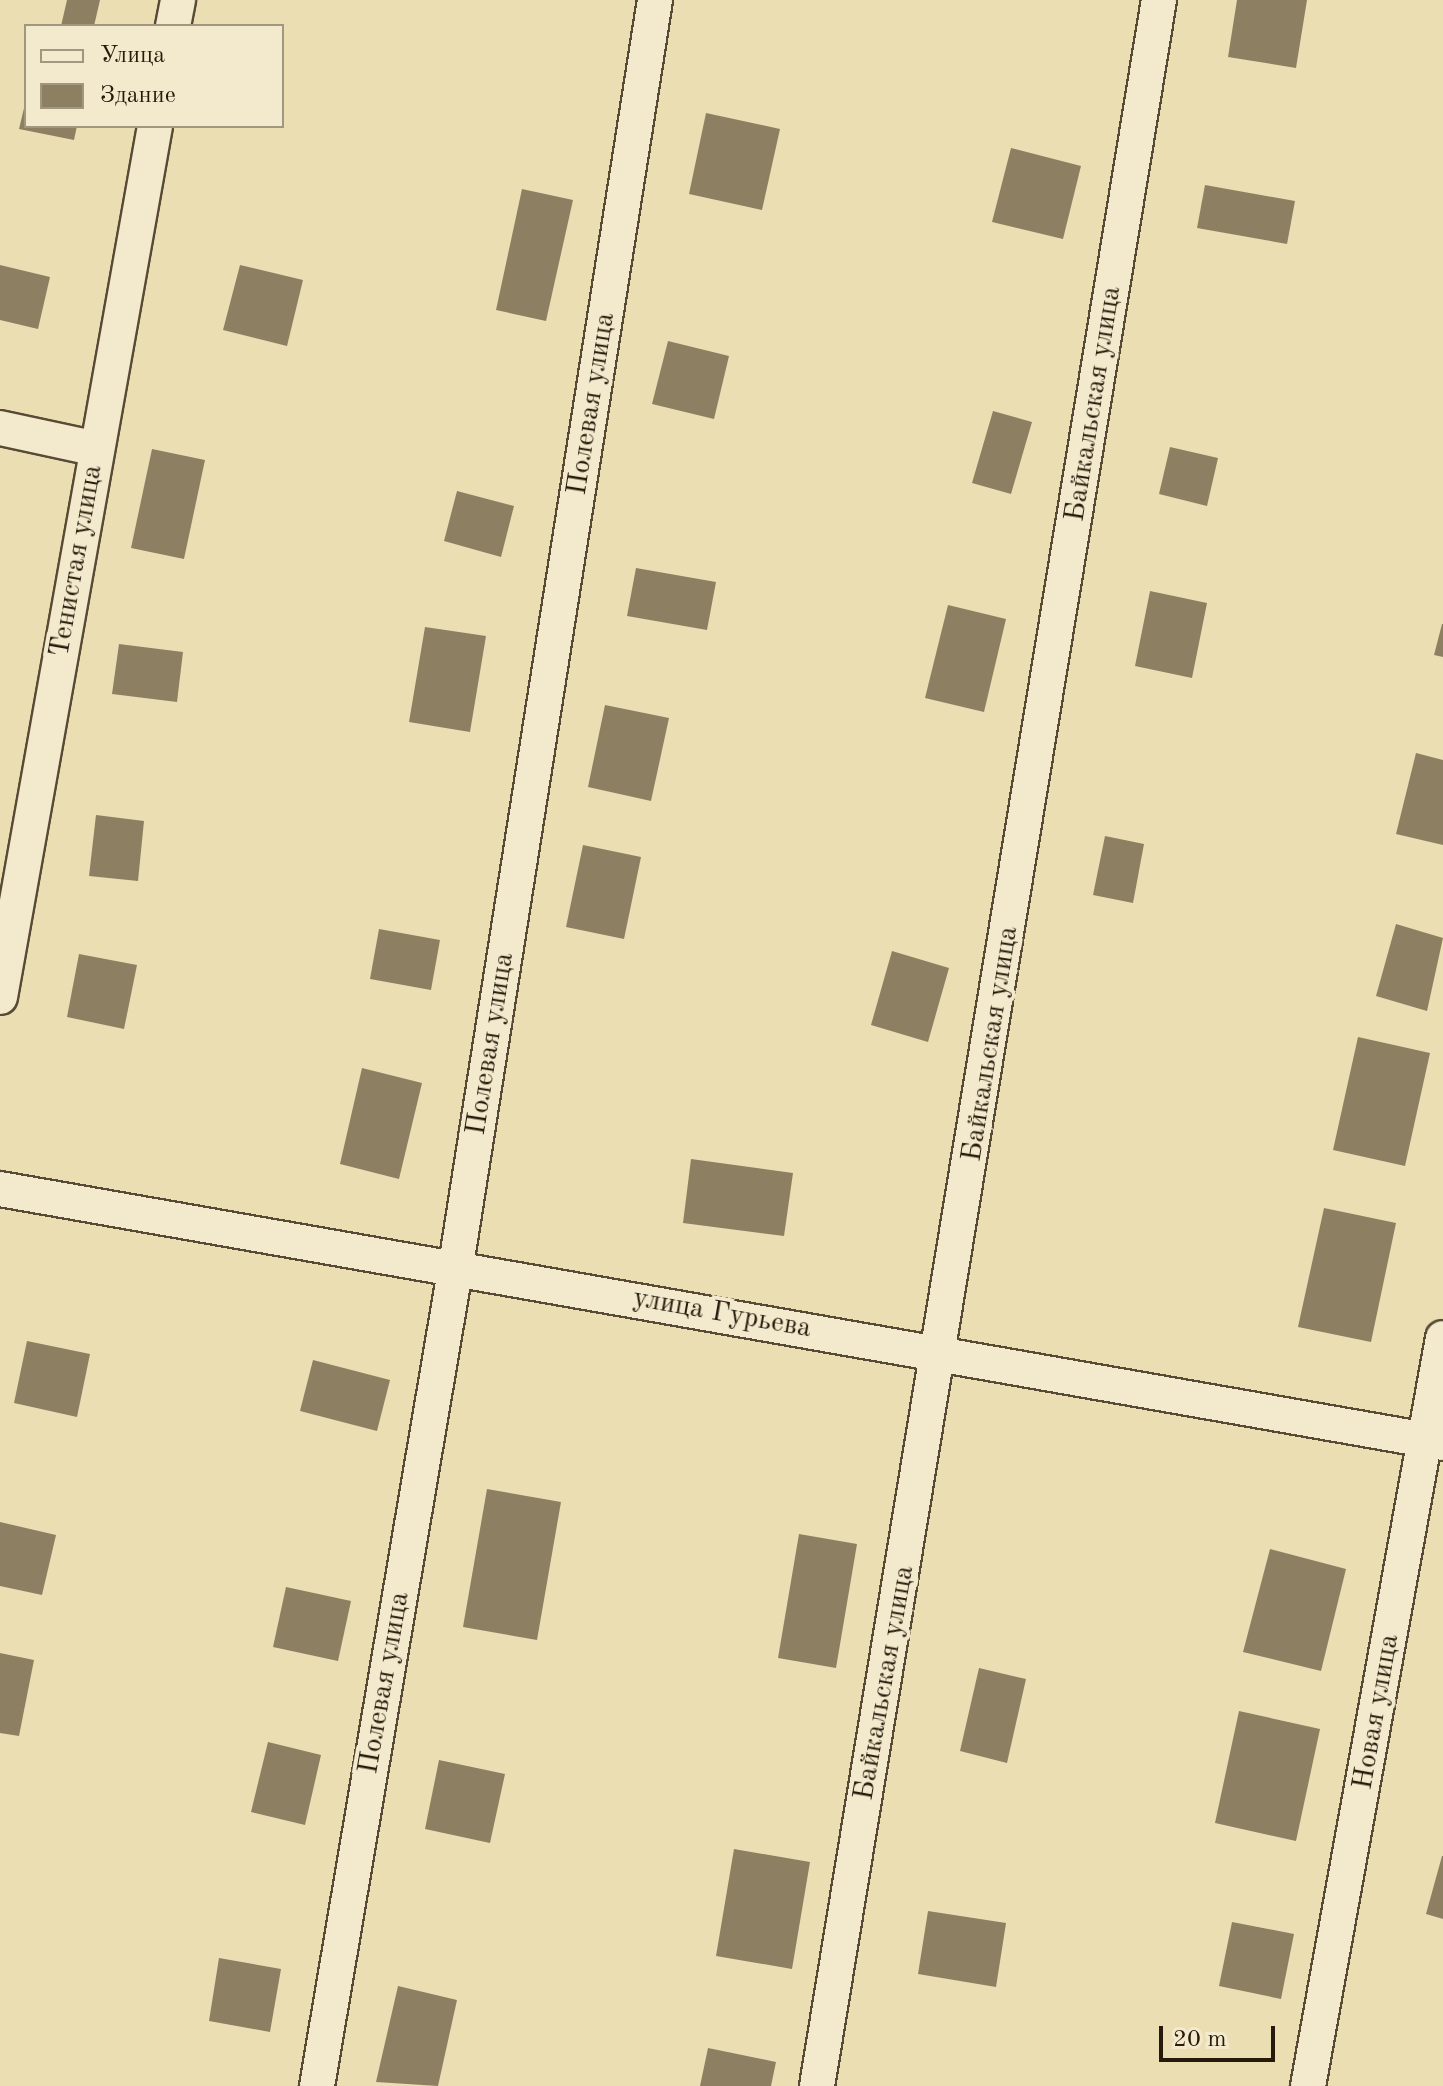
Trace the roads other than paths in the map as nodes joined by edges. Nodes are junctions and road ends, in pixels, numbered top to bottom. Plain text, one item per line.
1 (178, 0) edge
2 (655, 0) edge
3 (1159, 0) edge
4 (173, 24) edge
5 (155, 128) edge
6 (0, 428) edge
7 (97, 449) junction
8 (0, 997) edge
9 (0, 1189) edge
10 (456, 1265) junction
11 (1443, 1338) edge
12 (941, 1353) junction
13 (1435, 1441) edge
14 (317, 2086) edge
15 (817, 2086) edge
16 (1308, 2086) edge

1 - 4 street
2 - 10 street, Полевая улица
3 - 12 street, Байкальская улица
5 - 7 street, Тенистая улица
6 - 7 street
7 - 8 street, Тенистая улица
9 - 10 street, улица Гурьева
10 - 12 street, улица Гурьева
10 - 14 street, Полевая улица
11 - 13 street, Новая улица
12 - 13 street, улица Гурьева
12 - 15 street, Байкальская улица
13 - 16 street, Новая улица

